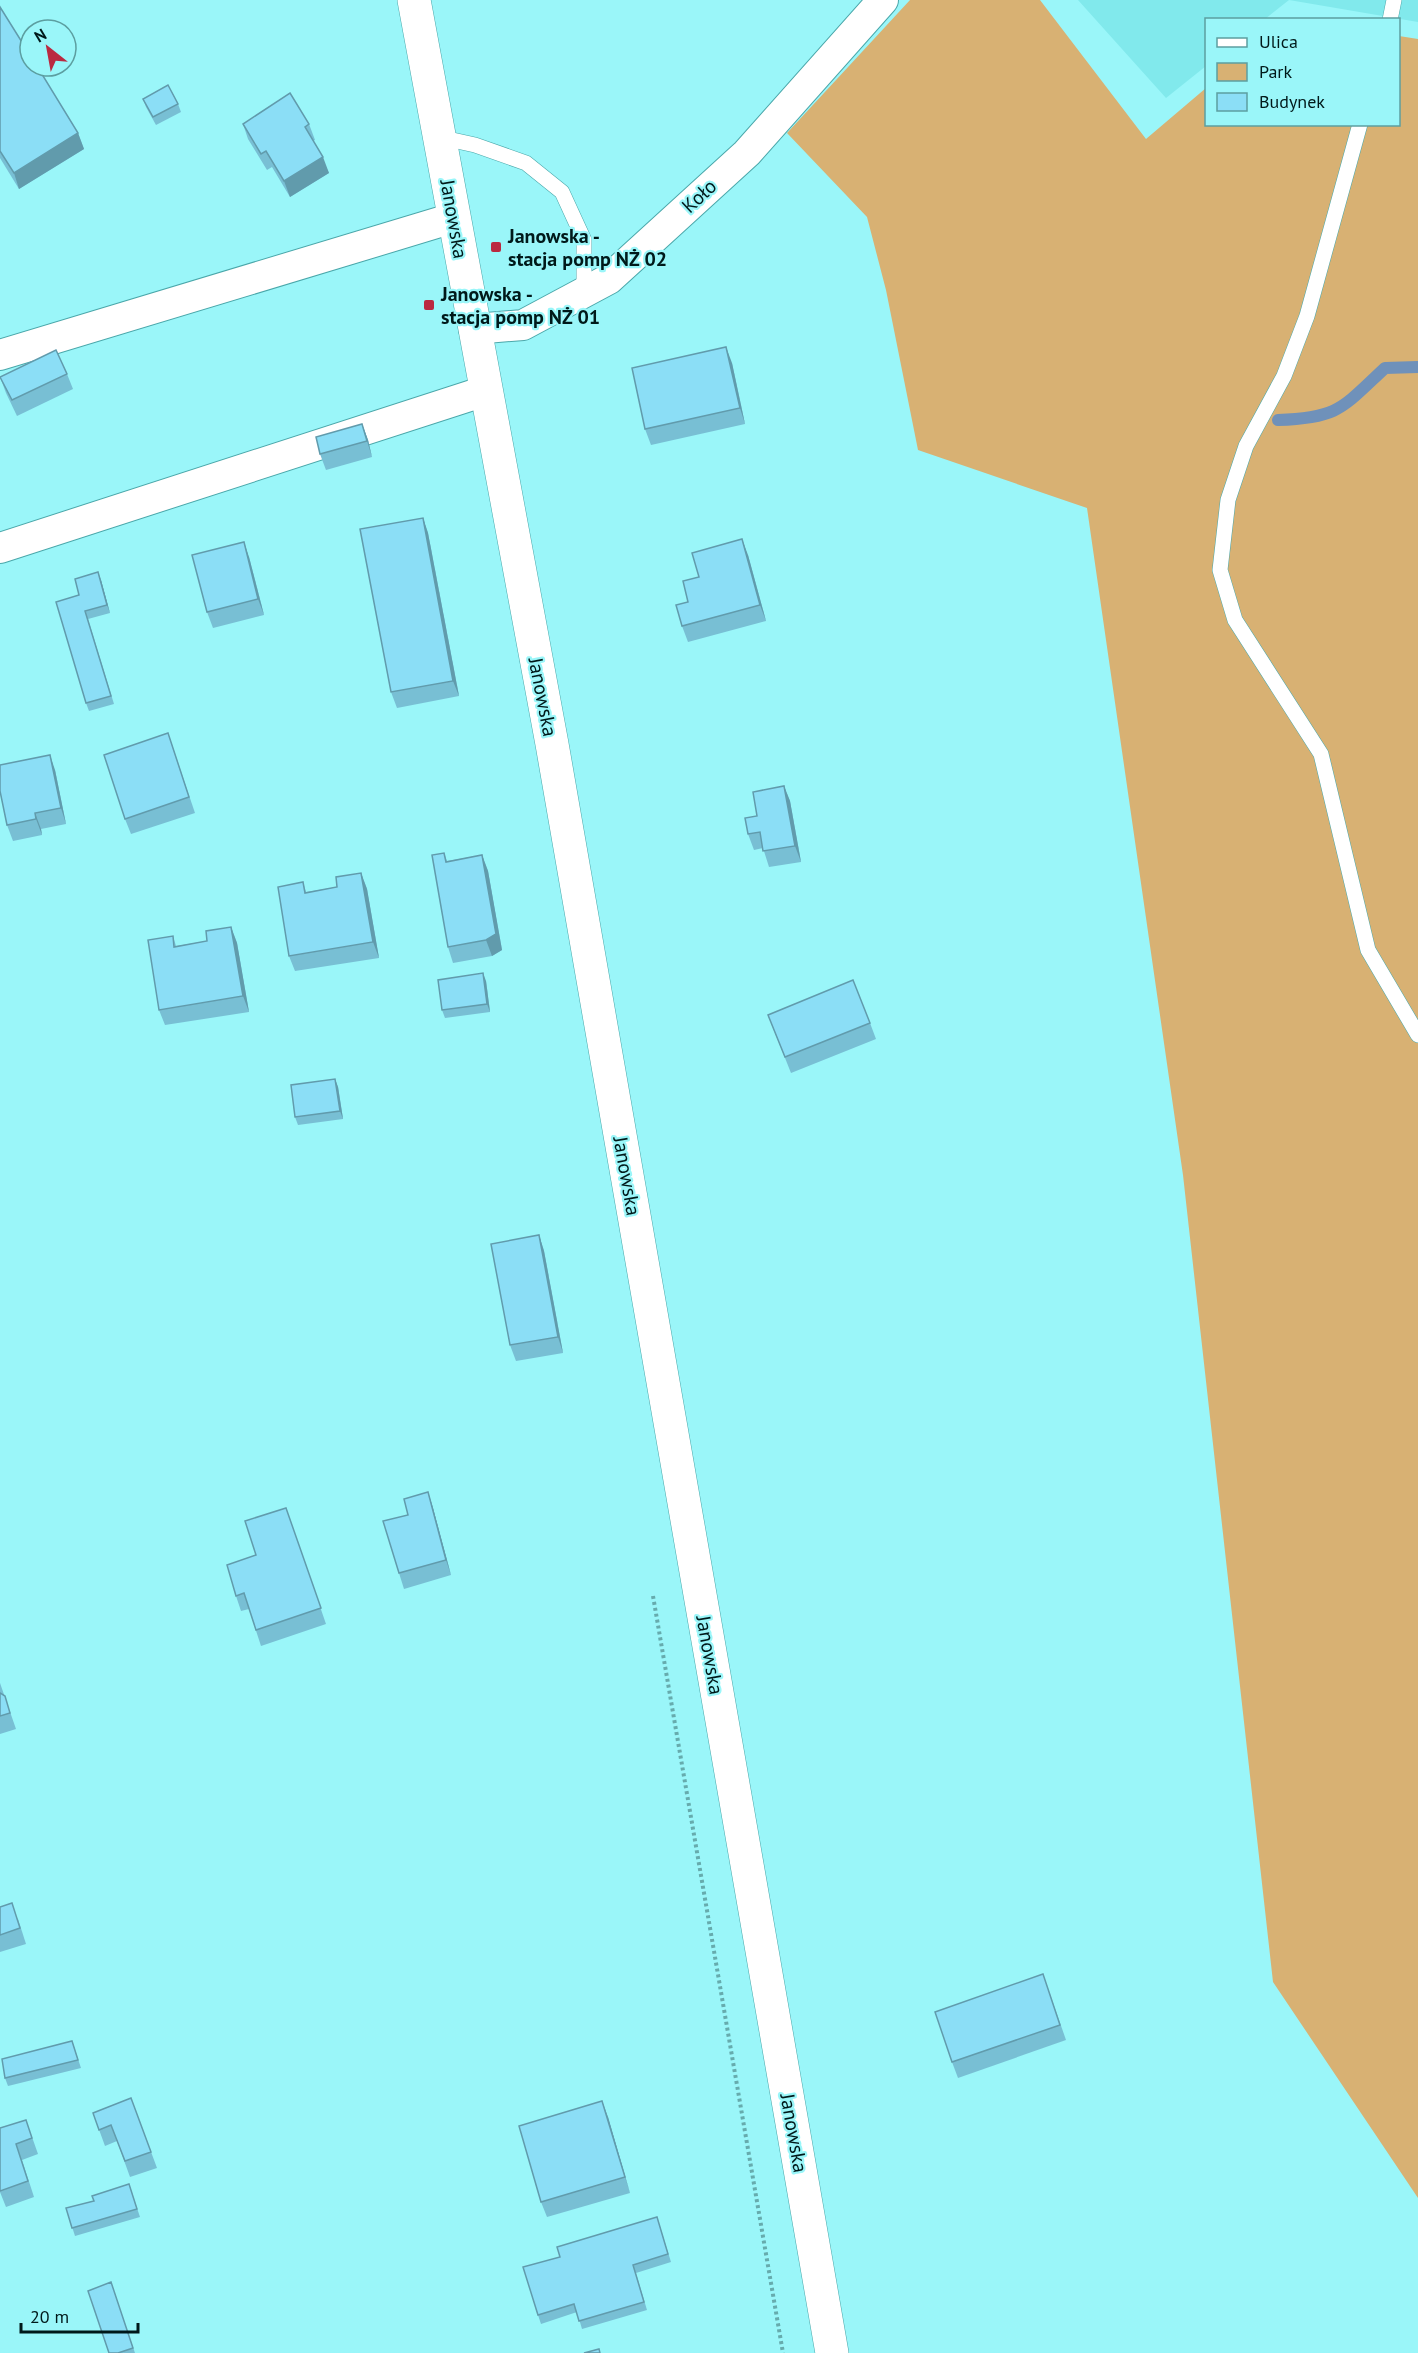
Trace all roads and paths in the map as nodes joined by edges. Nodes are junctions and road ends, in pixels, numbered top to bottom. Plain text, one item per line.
1 (414, 0) edge
2 (1394, 0) edge
3 (878, 3) edge
4 (1390, 18) edge
5 (1359, 126) edge
6 (439, 137) junction
7 (453, 218) junction
8 (584, 293) junction
9 (474, 329) junction
10 (0, 355) edge
11 (485, 391) junction
12 (0, 548) edge
13 (1418, 1035) edge
14 (653, 1596) dead end
15 (783, 2353) edge
16 (832, 2353) edge

1 - 6 street, Janowska
2 - 4 lane
3 - 8 street, Koło
5 - 13 lane
6 - 7 street, Janowska
6 - 8 lane
7 - 9 street, Janowska
7 - 10 street
8 - 9 street, Koło
9 - 11 street, Janowska
11 - 12 street
11 - 16 street, Janowska
14 - 15 path

